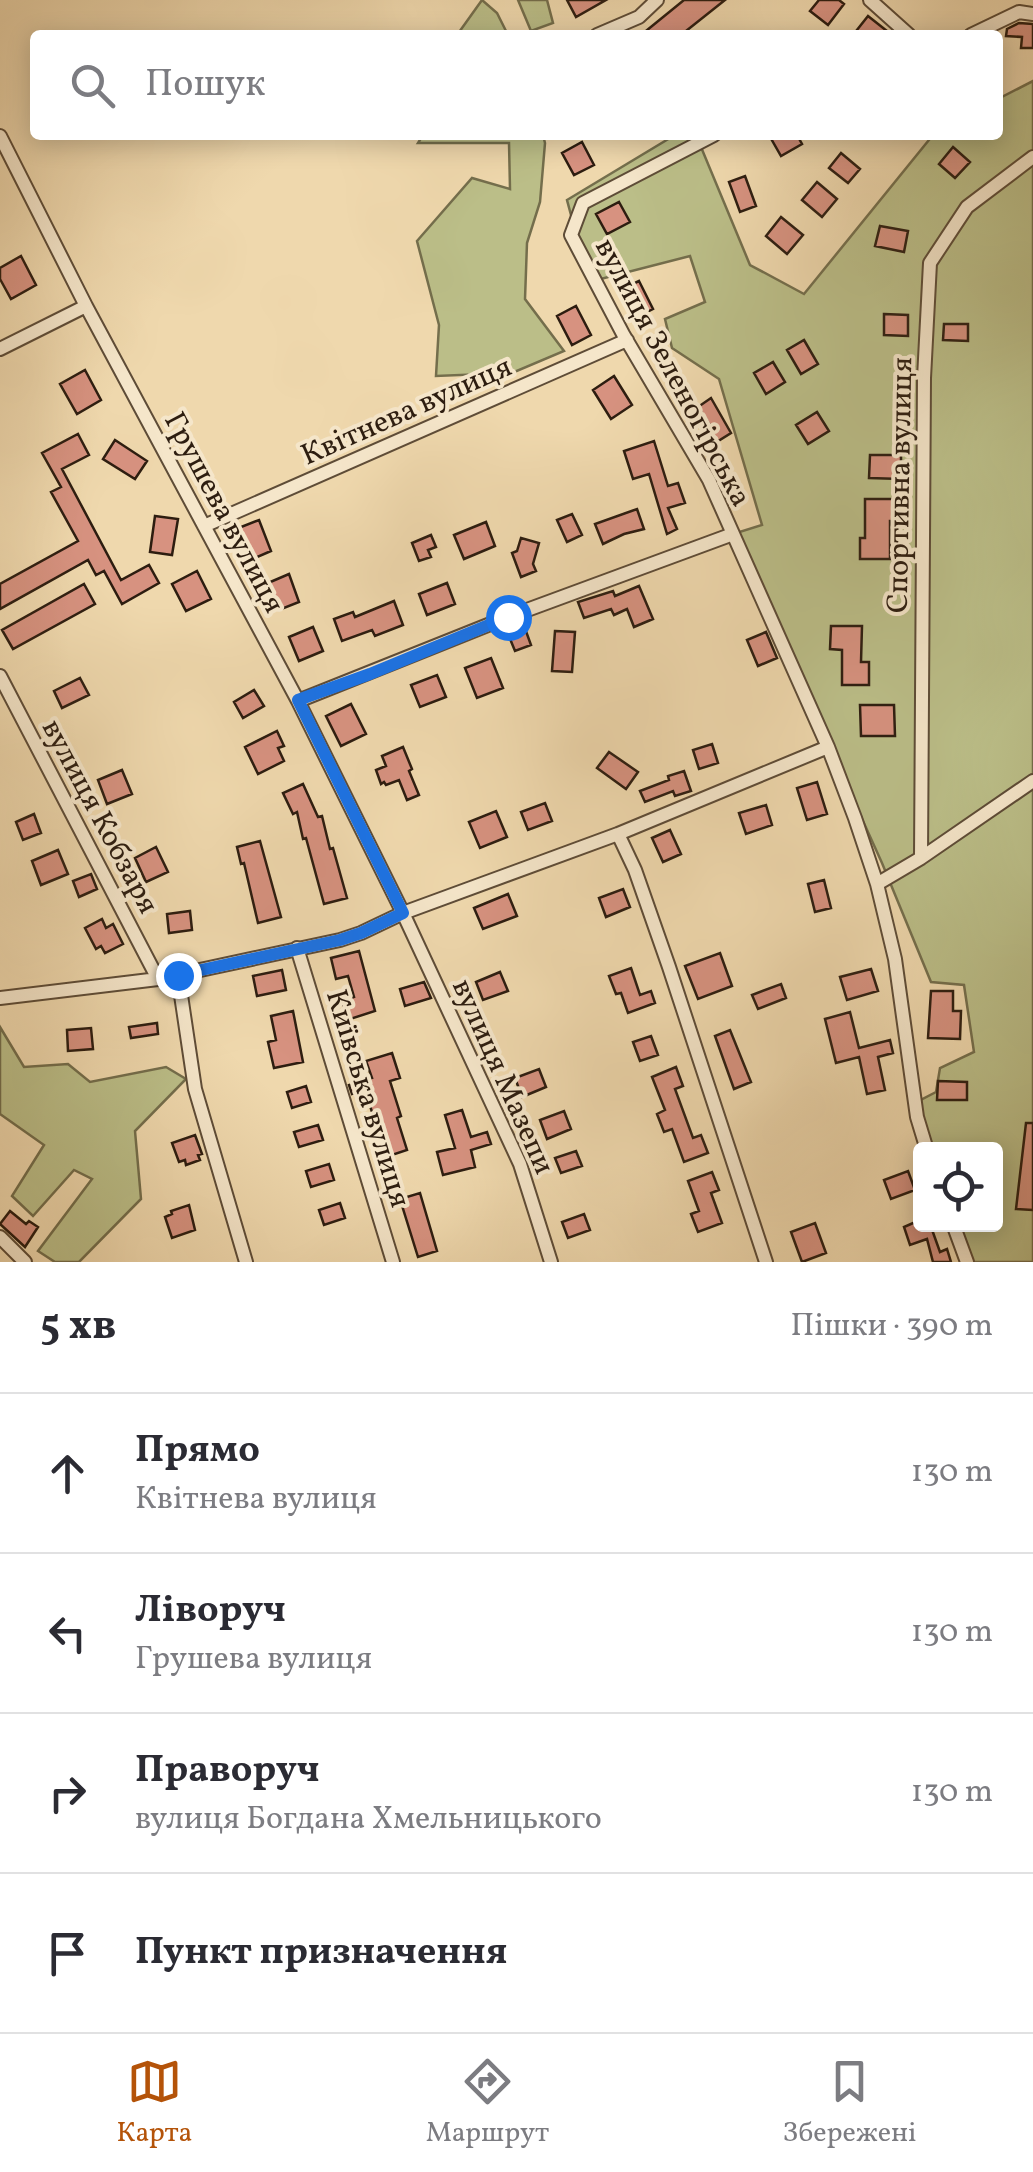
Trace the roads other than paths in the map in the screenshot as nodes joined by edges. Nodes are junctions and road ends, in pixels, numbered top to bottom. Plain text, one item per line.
1 (657, 0) edge
2 (870, 0) edge
3 (1033, 14) edge
4 (608, 30) edge
5 (903, 30) edge
6 (981, 30) edge
7 (0, 136) edge
8 (704, 140) edge
9 (1033, 157) edge
10 (86, 306) junction
11 (627, 340) junction
12 (0, 349) edge
13 (204, 526) junction
14 (733, 534) junction
15 (0, 676) edge
16 (298, 700) junction
17 (828, 747) junction
18 (1033, 782) edge
19 (618, 834) junction
20 (921, 858) junction
21 (877, 884) junction
22 (403, 913) junction
23 (297, 948) junction
24 (178, 975) junction
25 (158, 979) junction
26 (0, 998) edge
27 (924, 1142) edge
28 (956, 1232) edge
29 (0, 1237) edge
30 (25, 1262) edge
31 (246, 1262) edge
32 (393, 1262) edge
33 (551, 1262) edge
34 (766, 1262) edge
35 (966, 1262) edge

1 - 4 street
2 - 5 street
3 - 6 street
7 - 10 street, Грушева вулиця
8 - 11 street, вулиця Зеленогірська
9 - 20 street, Спортивна вулиця
10 - 12 street
10 - 13 street, Грушева вулиця
11 - 13 street, Квітнева вулиця
11 - 14 street, вулиця Зеленогірська
13 - 16 street, Грушева вулиця
14 - 16 street
14 - 17 street
15 - 25 street, вулиця Кобзаря
16 - 22 street, Грушева вулиця
17 - 19 street
17 - 21 street
18 - 20 street
19 - 22 street
19 - 34 street
20 - 21 street
21 - 27 street
22 - 23 street
22 - 33 street, вулиця Мазепи
23 - 24 street
23 - 32 street, Київська вулиця
24 - 25 street
24 - 31 street
25 - 26 street
28 - 35 street
29 - 30 street

